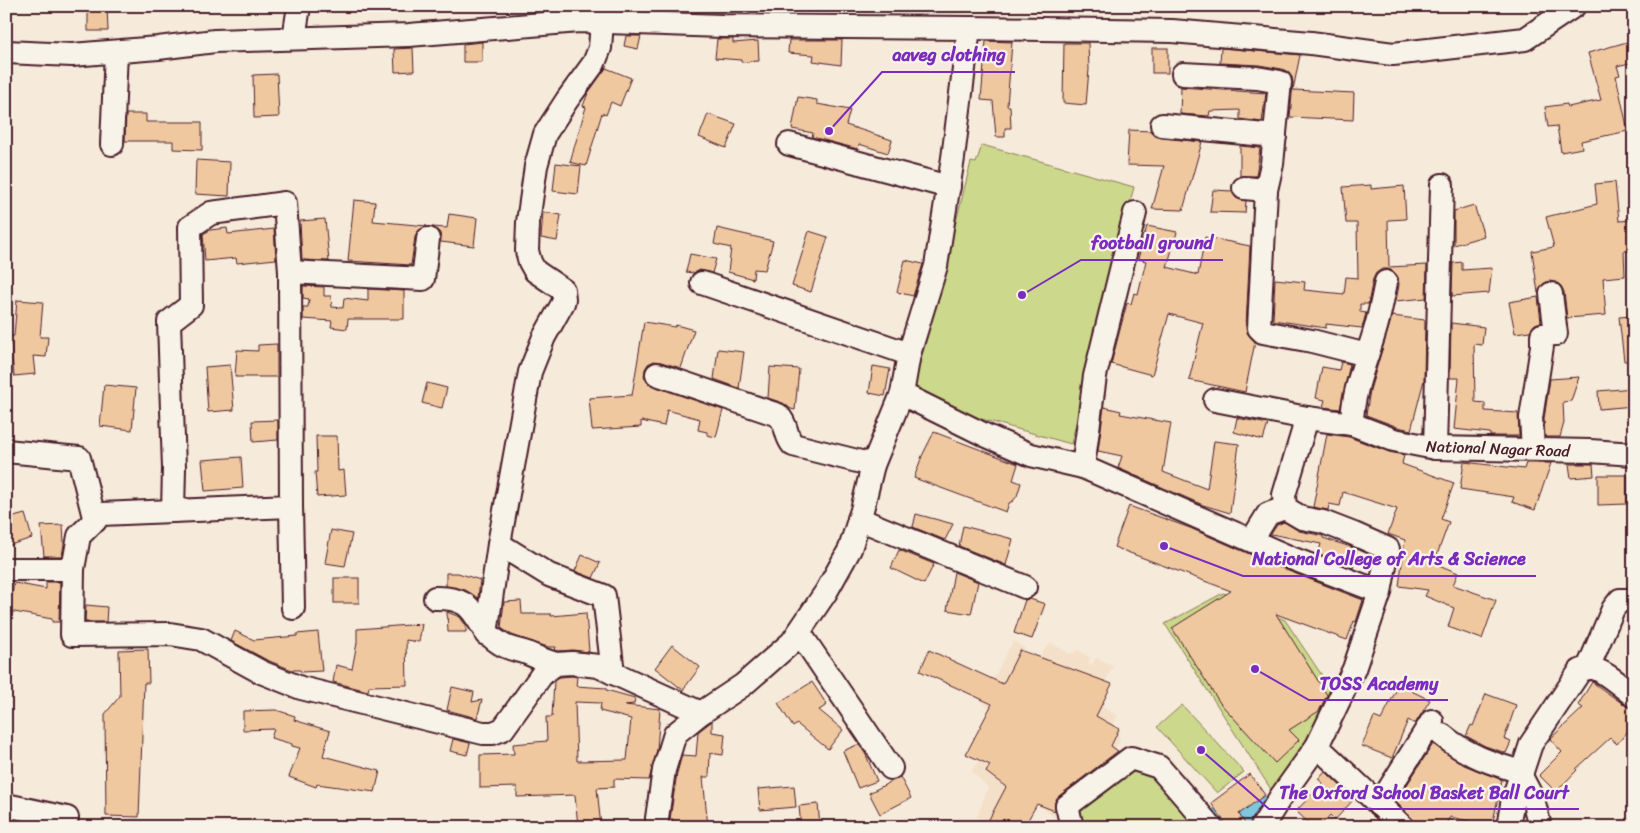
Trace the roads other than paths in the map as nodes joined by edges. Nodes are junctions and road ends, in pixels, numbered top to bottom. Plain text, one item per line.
1 (299, 6) edge
2 (1574, 6) edge
3 (605, 14) edge
4 (808, 16) edge
5 (969, 28) junction
6 (294, 38) junction
7 (6, 52) edge
8 (116, 52) junction
9 (1183, 74) dead end
10 (1162, 125) dead end
11 (1275, 136) junction
12 (112, 144) dead end
13 (789, 144) dead end
14 (1442, 185) dead end
15 (949, 187) junction
16 (1244, 188) dead end
17 (1266, 190) junction
18 (1135, 213) dead end
19 (428, 239) dead end
20 (290, 272) junction
21 (1386, 282) dead end
22 (702, 283) dead end
23 (1551, 294) dead end
24 (909, 354) junction
25 (1367, 355) junction
26 (657, 374) dead end
27 (902, 394) junction
28 (1215, 400) dead end
29 (1307, 418) junction
30 (1352, 424) junction
31 (1435, 448) junction
32 (1534, 449) junction
33 (6, 451) edge
34 (1634, 454) edge
35 (872, 465) junction
36 (1083, 467) junction
37 (291, 506) junction
38 (1284, 508) junction
39 (173, 511) junction
40 (859, 519) junction
41 (95, 521) junction
42 (1252, 540) junction
43 (499, 544) junction
44 (6, 569) edge
45 (73, 569) junction
46 (1025, 587) dead end
47 (1380, 592) junction
48 (435, 598) dead end
49 (1634, 600) edge
50 (293, 608) dead end
51 (799, 632) junction
52 (486, 634) junction
53 (556, 664) junction
54 (1588, 668) junction
55 (613, 673) junction
56 (1634, 696) edge
57 (702, 713) junction
58 (1317, 746) junction
59 (891, 768) dead end
60 (1522, 774) junction
61 (6, 805) edge
62 (1379, 805) junction
63 (68, 818) dead end
64 (657, 827) edge
65 (1072, 827) edge
66 (1210, 827) edge
67 (1262, 827) edge
68 (1403, 827) edge
69 (1508, 827) edge
70 (1540, 827) edge

1 - 6 street
2 - 5 street
3 - 4 street
3 - 6 street
3 - 43 street
4 - 5 street
5 - 15 street
6 - 8 street
7 - 8 street
8 - 12 street
9 - 11 street
10 - 11 street
11 - 17 street
13 - 15 street
14 - 31 street
15 - 24 street
16 - 17 street
17 - 25 street
18 - 36 street
19 - 20 street
20 - 37 street
20 - 39 street
21 - 25 street
22 - 24 street
23 - 32 street
24 - 27 street
25 - 30 street
26 - 35 street
27 - 35 street
27 - 36 street
28 - 29 street, National Nagar Road
29 - 30 street, National Nagar Road
29 - 38 street
30 - 31 street, National Nagar Road
31 - 32 street, National Nagar Road
32 - 34 street, National Nagar Road
33 - 41 street
35 - 40 street
36 - 42 street
37 - 39 street
37 - 50 street
38 - 42 street
38 - 47 street
39 - 41 street
40 - 46 street
40 - 51 street
41 - 45 street
42 - 47 street
43 - 52 street
43 - 55 street
44 - 45 street
45 - 53 street
47 - 58 street
48 - 52 street
49 - 54 street
51 - 57 street
51 - 59 street
52 - 53 street
53 - 55 street
54 - 56 street
54 - 60 street
55 - 57 street
57 - 64 street
58 - 62 street
58 - 67 street
60 - 62 street
60 - 69 street
60 - 70 street
61 - 63 street
62 - 68 street
65 - 66 street

